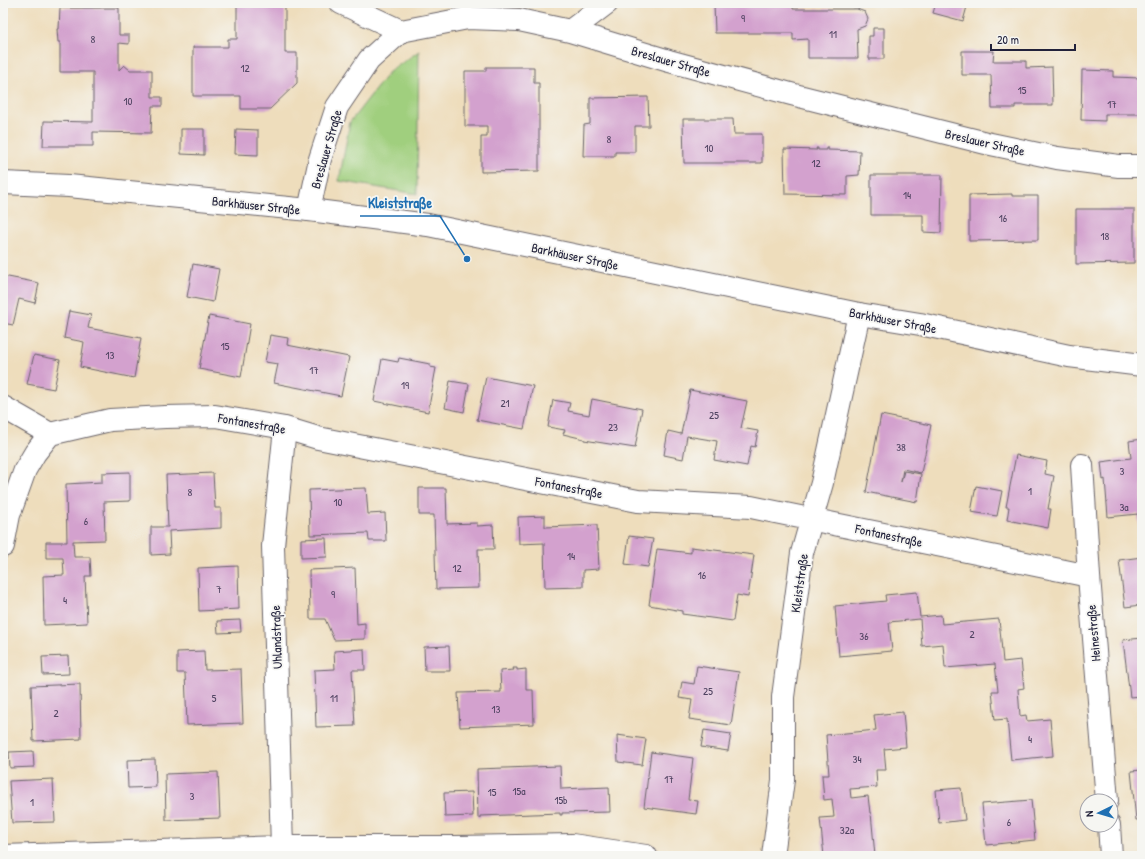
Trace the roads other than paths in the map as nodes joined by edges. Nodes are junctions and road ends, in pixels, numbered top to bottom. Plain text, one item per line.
1 (340, 3) edge
2 (607, 3) edge
3 (401, 31) junction
4 (570, 31) junction
5 (1142, 166) edge
6 (3, 183) edge
7 (309, 210) junction
8 (859, 314) junction
9 (1142, 365) edge
10 (3, 407) edge
11 (286, 428) junction
12 (50, 434) junction
13 (1082, 464) dead end
14 (812, 519) junction
15 (3, 546) edge
16 (1089, 576) junction
17 (1106, 793) edge
18 (1110, 833) edge
19 (282, 847) junction
20 (457, 852) edge
21 (3, 856) edge
22 (646, 856) edge
23 (773, 856) edge
24 (1111, 856) edge

1 - 3 street
2 - 4 street
3 - 4 street, Breslauer Straße
3 - 7 street, Breslauer Straße
4 - 5 street, Breslauer Straße
6 - 7 street, Barkhäuser Straße
7 - 8 street, Barkhäuser Straße
8 - 9 street, Barkhäuser Straße
8 - 14 street, Kleiststraße
10 - 12 street
11 - 12 street, Fontanestraße
11 - 14 street, Fontanestraße
11 - 19 street, Uhlandstraße
12 - 15 street
13 - 16 street, Heinestraße
14 - 16 street, Fontanestraße
14 - 23 street, Kleiststraße
16 - 17 street, Heinestraße
18 - 24 street
19 - 20 street
19 - 21 street
20 - 22 street

